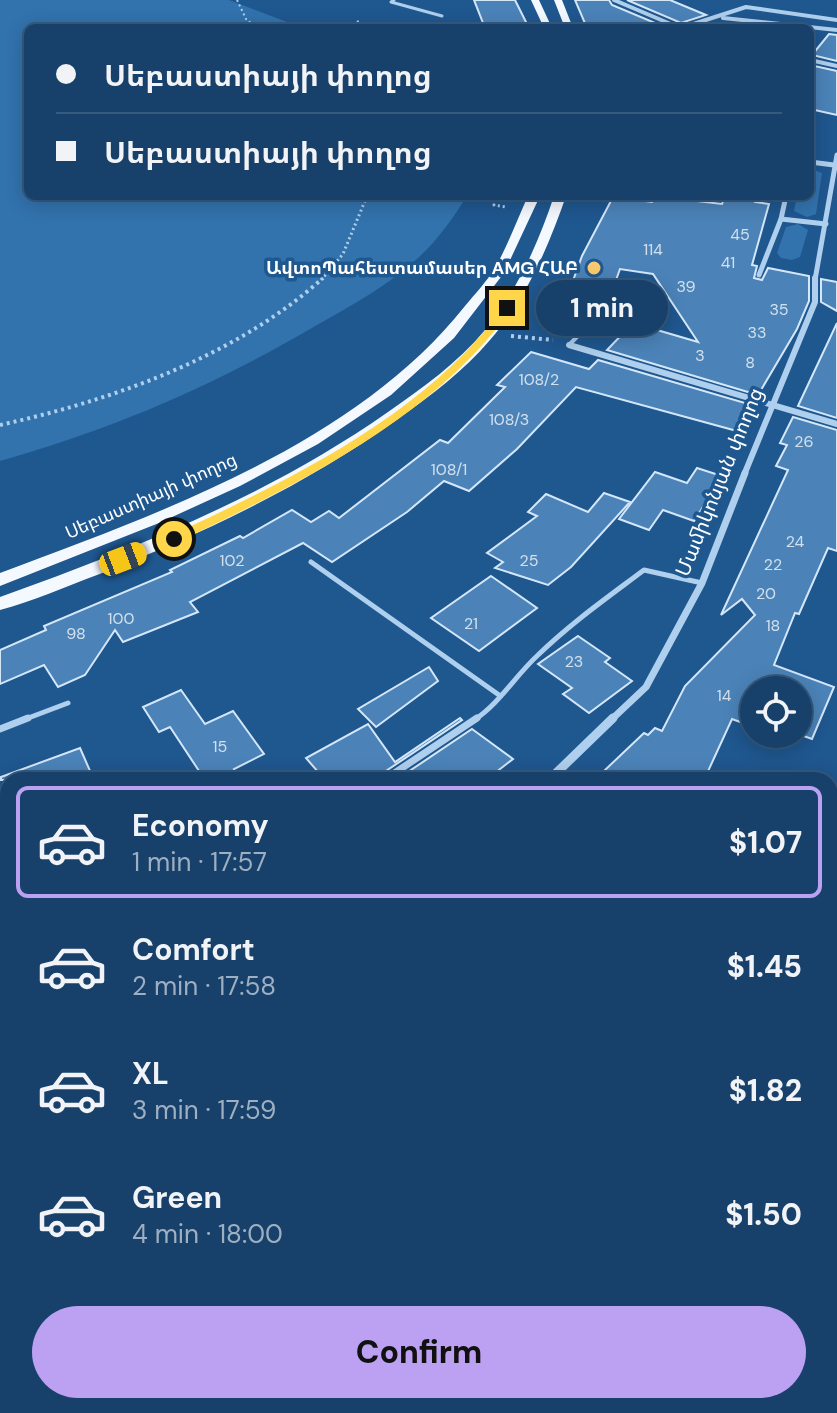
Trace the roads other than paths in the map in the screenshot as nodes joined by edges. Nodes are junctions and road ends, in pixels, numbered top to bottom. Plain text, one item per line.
1 (394, 0) edge
2 (535, 0) edge
3 (558, 0) edge
4 (614, 0) edge
5 (442, 16) dead end
6 (714, 17) junction
7 (837, 20) edge
8 (546, 24) edge
9 (567, 24) edge
10 (671, 24) edge
11 (693, 24) edge
12 (799, 24) edge
13 (814, 26) edge
14 (837, 30) edge
15 (814, 61) edge
16 (837, 66) edge
17 (837, 155) edge
18 (814, 162) edge
19 (834, 165) junction
20 (532, 200) edge
21 (559, 200) edge
22 (785, 200) edge
23 (837, 218) edge
24 (781, 219) junction
25 (826, 220) junction
26 (759, 275) dead end
27 (604, 309) dead end
28 (569, 345) joint
29 (771, 405) junction
30 (837, 424) edge
31 (311, 562) dead end
32 (0, 580) edge
33 (702, 583) junction
34 (0, 604) edge
35 (499, 695) junction
36 (68, 703) dead end
37 (0, 729) edge
38 (396, 772) edge
39 (557, 772) edge

1 - 5 lane
2 - 8 main road
3 - 9 main road
4 - 10 street
6 - 7 street
6 - 11 street
6 - 12 street
13 - 14 street
15 - 16 street
17 - 19 street, Մամիկոնյան փողոց
18 - 19 street
19 - 25 street, Մամիկոնյան փողոց
20 - 32 main road, Սեբաստիայի փողոց
21 - 34 main road
22 - 24 street
23 - 25 street
24 - 25 street
24 - 26 street
25 - 29 street, Մամիկոնյան փողոց
27 - 28 lane
28 - 29 street
29 - 30 street
29 - 33 street, Մամիկոնյան փողոց
31 - 35 lane
33 - 35 lane
33 - 39 street, Մամիկոնյան փողոց
35 - 38 lane
36 - 37 lane

